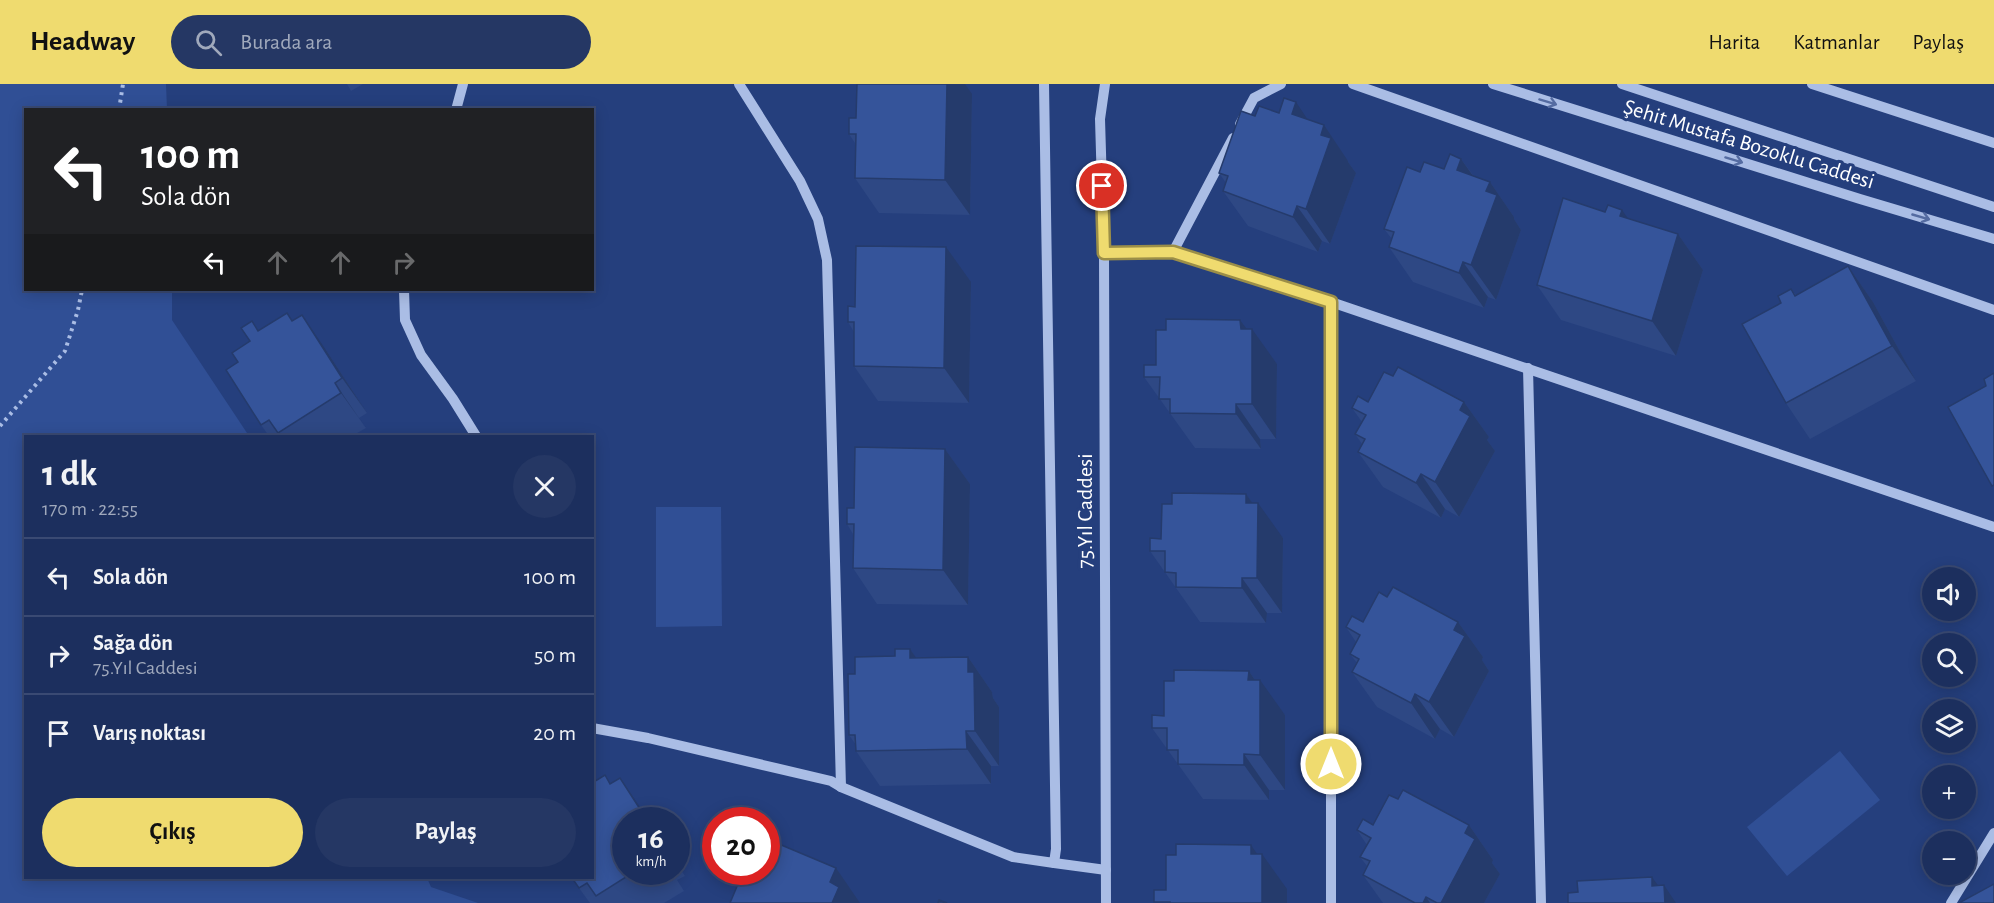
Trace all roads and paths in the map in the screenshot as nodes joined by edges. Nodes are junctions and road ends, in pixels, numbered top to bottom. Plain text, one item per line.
1 (123, 84) edge
2 (463, 84) edge
3 (739, 84) edge
4 (1044, 84) edge
5 (1105, 84) edge
6 (1111, 84) edge
7 (1281, 84) edge
8 (1353, 84) edge
9 (1493, 84) edge
10 (1622, 84) edge
11 (1812, 84) edge
12 (118, 108) edge
13 (457, 108) edge
14 (1100, 119) junction
15 (1994, 143) edge
16 (1994, 207) edge
17 (1994, 239) edge
18 (1173, 252) junction
19 (1104, 253) junction
20 (82, 291) edge
21 (404, 291) edge
22 (1331, 302) junction
23 (1994, 310) edge
24 (1528, 368) junction
25 (0, 426) edge
26 (475, 435) edge
27 (1994, 527) edge
28 (594, 728) edge
29 (841, 787) junction
30 (1994, 833) edge
31 (1054, 863) junction
32 (1106, 870) junction
33 (1106, 903) edge
34 (1331, 903) edge
35 (1541, 903) edge
36 (1951, 903) edge

1 - 12 path
2 - 13 street
3 - 29 street
4 - 31 street
5 - 14 street, 75.Yıl Caddesi
6 - 14 street, 75.Yıl Caddesi
7 - 18 street
8 - 23 street
9 -> 17 street, Şehit Mustafa Bozoklu Caddesi
10 - 16 street, Şehit Mustafa Bozoklu Caddesi
11 - 15 street
14 - 19 street, 75.Yıl Caddesi
18 - 19 street
18 - 22 street
19 - 32 street, 75.Yıl Caddesi
20 - 25 path
21 - 26 street
22 - 24 street
22 - 34 street
24 - 27 street
24 - 35 street
28 - 29 street
29 - 31 street
30 - 36 street
31 - 32 street
32 - 33 street, 75.Yıl Caddesi

